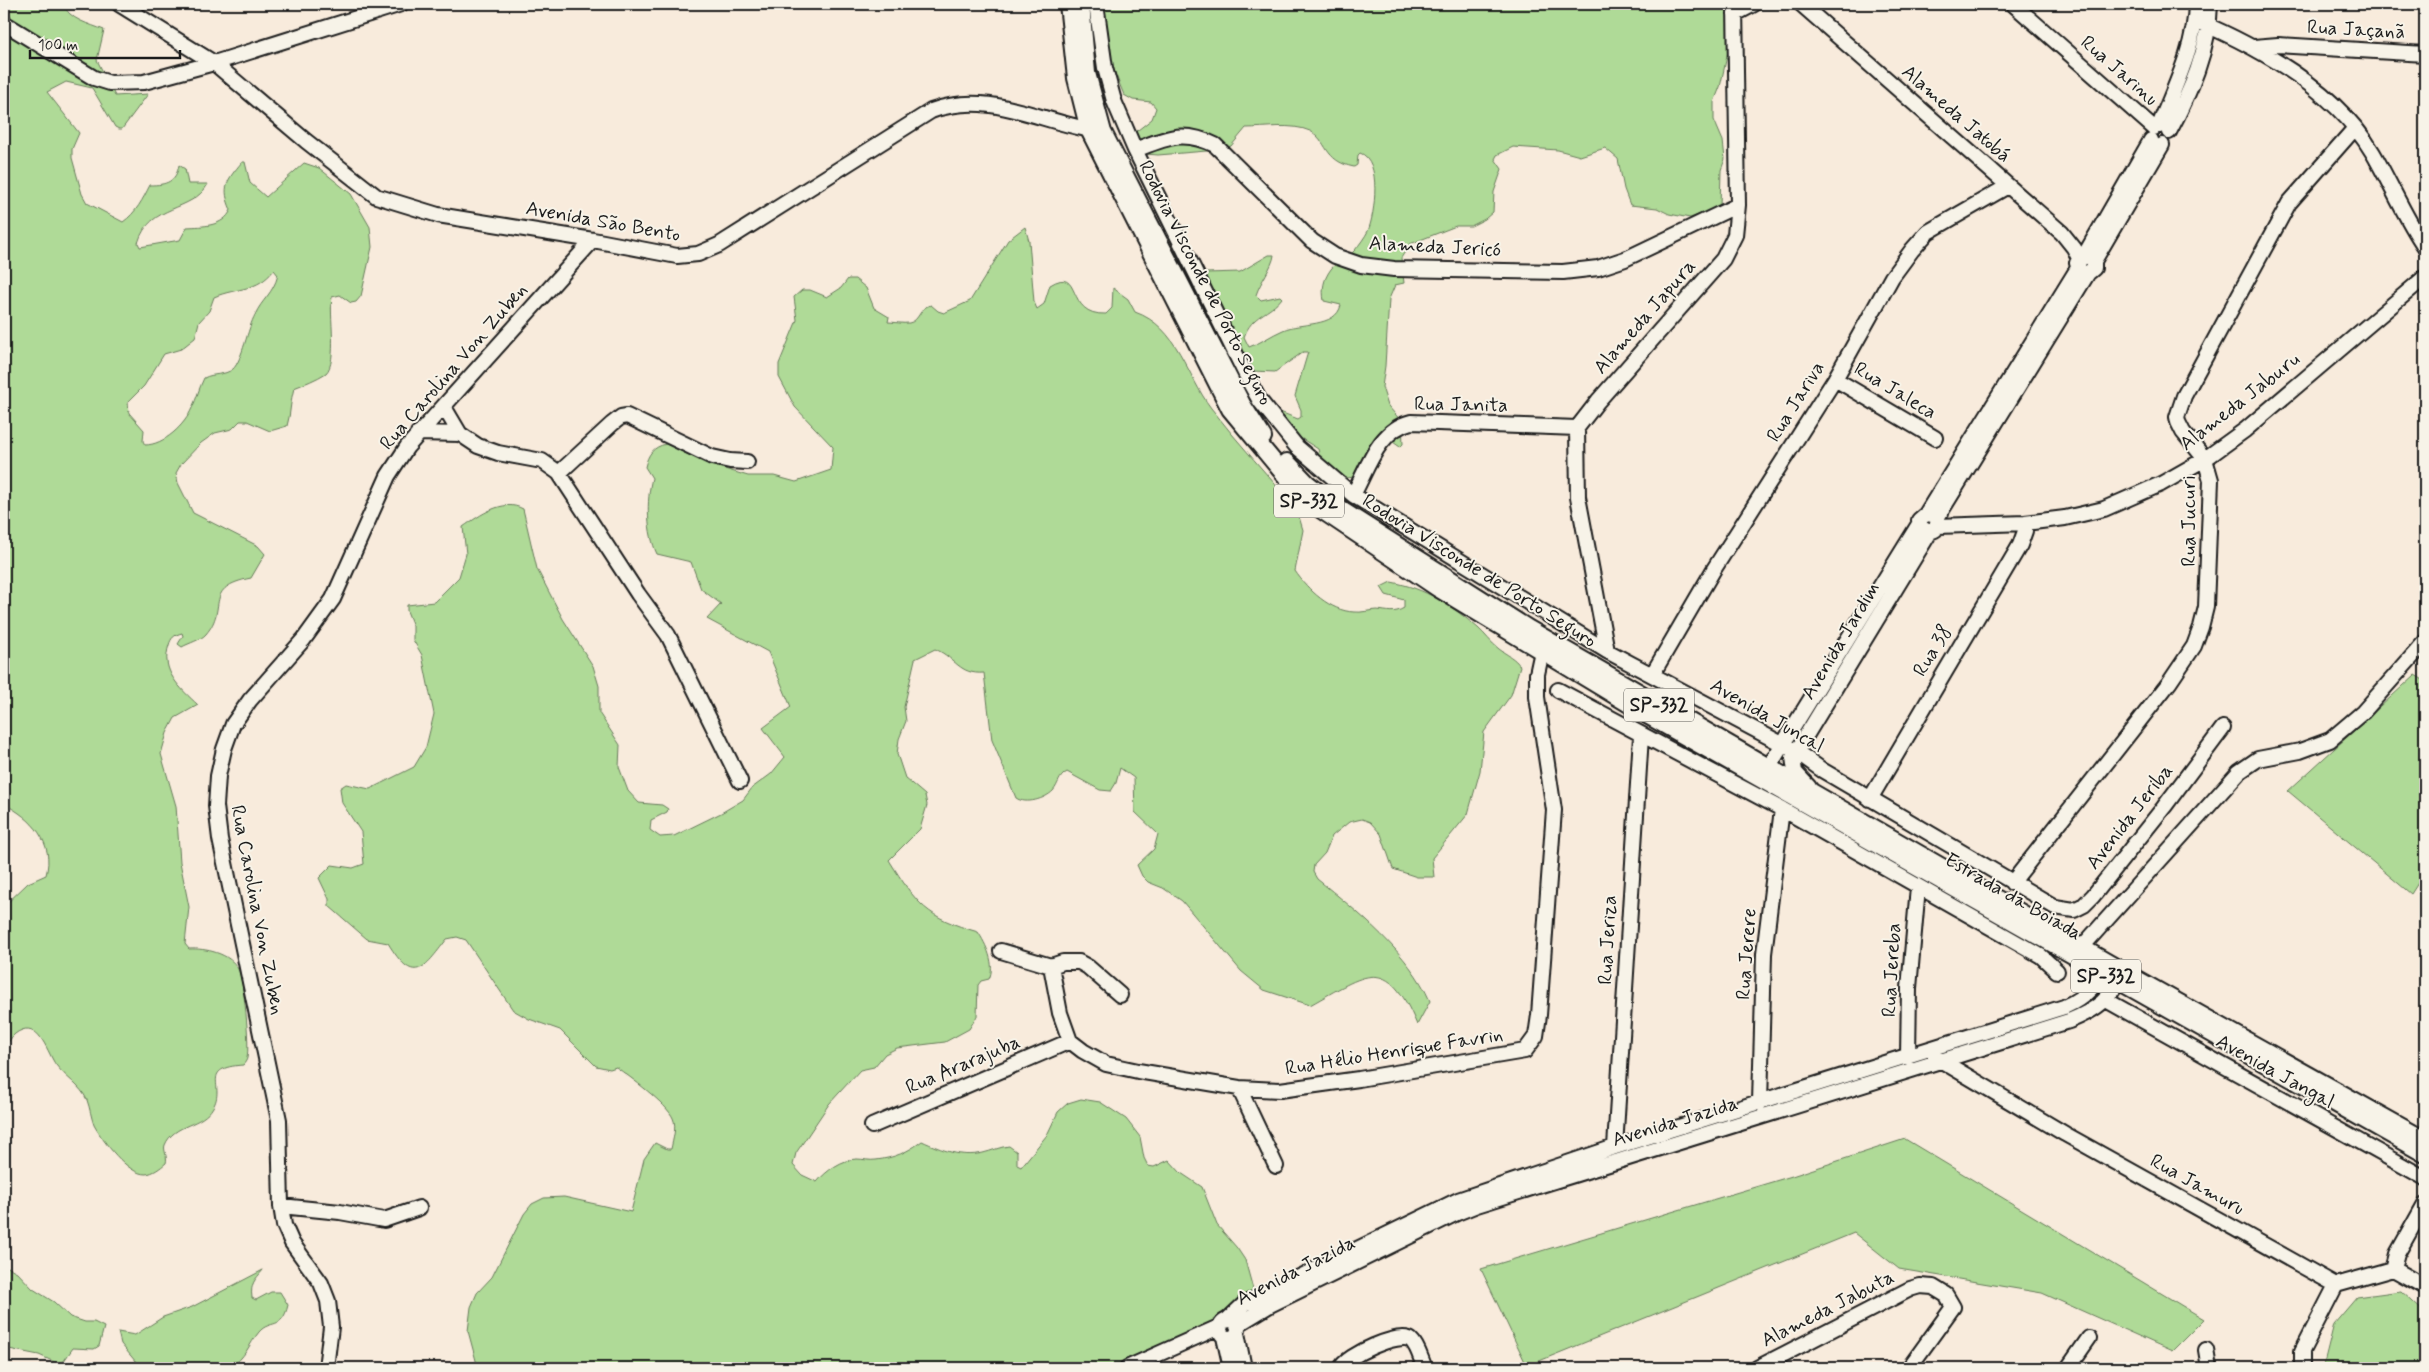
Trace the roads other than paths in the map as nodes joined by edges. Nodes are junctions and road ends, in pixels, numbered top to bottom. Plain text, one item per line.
1 (119, 4) edge
2 (401, 4) edge
3 (1068, 4) edge
4 (1080, 4) edge
5 (1096, 4) edge
6 (1754, 4) edge
7 (1801, 4) edge
8 (2013, 4) edge
9 (2196, 4) edge
10 (2210, 4) edge
11 (1735, 9) edge
12 (2195, 20) junction
13 (4, 23) edge
14 (2209, 26) junction
15 (2254, 47) junction
16 (2425, 54) edge
17 (214, 63) junction
18 (2354, 128) junction
19 (1096, 131) junction
20 (2159, 134) junction
21 (1135, 150) junction
22 (2008, 186) junction
23 (1738, 205) junction
24 (593, 240) junction
25 (2425, 247) edge
26 (2085, 263) junction
27 (2425, 278) edge
28 (1835, 378) junction
29 (444, 407) junction
30 (1577, 428) junction
31 (418, 433) junction
32 (460, 434) junction
33 (1935, 438) dead end
34 (2206, 459) junction
35 (748, 462) dead end
36 (559, 473) junction
37 (1353, 495) junction
38 (2025, 522) junction
39 (1930, 523) junction
40 (2425, 642) edge
41 (1542, 651) junction
42 (1607, 651) junction
43 (1652, 675) junction
44 (1558, 690) dead end
45 (2223, 728) dead end
46 (1641, 736) junction
47 (1784, 745) junction
48 (1797, 752) junction
49 (1771, 768) junction
50 (740, 781) dead end
51 (1815, 793) junction
52 (1870, 798) junction
53 (1785, 802) junction
54 (2012, 883) junction
55 (1918, 886) junction
56 (2055, 907) joint
57 (2082, 947) junction
58 (1001, 951) dead end
59 (1051, 966) junction
60 (2105, 968) junction
61 (2057, 971) dead end
62 (2121, 977) junction
63 (1120, 995) dead end
64 (2106, 1000) junction
65 (1070, 1041) junction
66 (1926, 1050) junction
67 (1908, 1057) junction
68 (1940, 1060) junction
69 (1239, 1088) junction
70 (1762, 1108) junction
71 (872, 1126) dead end
72 (2425, 1140) edge
73 (1617, 1152) junction
74 (2425, 1154) edge
75 (1276, 1166) dead end
76 (2425, 1178) edge
77 (2425, 1204) edge
78 (281, 1206) junction
79 (419, 1208) dead end
80 (2393, 1268) junction
81 (2336, 1285) junction
82 (2425, 1288) edge
83 (1229, 1328) junction
84 (2089, 1338) dead end
85 (2206, 1350) dead end
86 (326, 1368) edge
87 (1127, 1368) edge
88 (1231, 1368) edge
89 (1244, 1368) edge
90 (1341, 1368) edge
91 (1425, 1368) edge
92 (1757, 1368) edge
93 (1909, 1368) edge
94 (2068, 1368) edge
95 (2209, 1368) edge
96 (2302, 1368) edge

1 - 17 street, Avenida São Bento
2 - 17 street
3 - 19 main road, Rodovia Visconde de Porto Seguro / SP-332
4 - 19 main road, Rodovia Visconde de Porto Seguro / SP-332
5 - 21 street, Avenida Juncal
6 - 11 street
7 - 22 street, Alameda Jatobá
8 - 20 street, Rua Jarinu
9 - 12 street, Avenida Jardim
10 - 14 street, Avenida Jardim
11 - 23 street, Alameda Japura
12 - 14 street
12 - 20 street, Avenida Jardim
13 - 17 street
14 - 15 street
14 - 20 street, Avenida Jardim
15 - 16 street, Rua Jaçanã
15 - 18 street
17 - 24 street, Avenida São Bento
18 - 25 street
18 - 34 street, Rua Jucuri
19 - 24 street, Avenida São Bento
19 - 41 main road, Rodovia Visconde de Porto Seguro / SP-332
19 - 49 main road, Rodovia Visconde de Porto Seguro / SP-332
20 - 26 street, Avenida Jardim
21 - 23 street, Alameda Jericó
21 - 37 street, Avenida Juncal
22 - 26 street, Alameda Jatobá
22 - 28 street, Rua Jariva
23 - 30 street, Alameda Japura
24 - 29 street, Rua Carolina Von Zuben
26 - 39 street, Avenida Jardim
27 - 34 street, Alameda Jaburu
28 - 33 street, Rua Jaleca
28 - 43 street, Rua Jariva
29 - 31 street, Rua Carolina Von Zuben
29 - 32 street
30 - 37 street, Rua Janita
30 - 42 street
31 - 32 street
31 - 78 street, Rua Carolina Von Zuben
32 - 36 street
34 - 38 street, Alameda Jaburu
34 - 54 street, Rua Jucuri
35 - 36 street
36 - 50 street
37 - 42 street, Avenida Juncal
38 - 39 street, Alameda Jaburu
38 - 52 street, Rua 38
39 - 47 street, Avenida Jardim
39 - 48 street, Avenida Jardim
40 - 57 street
41 - 53 main road, Rodovia Visconde de Porto Seguro / SP-332
41 - 69 street, Rua Hélio Henrique Favrin
42 - 43 street, Avenida Juncal
43 - 47 street, Avenida Juncal
44 - 46 street
45 - 56 street, Avenida Jeriba
46 - 53 street
46 - 73 street, Rua Jeriza
47 - 48 street, Avenida Juncal
47 - 49 street, Avenida Jardim
48 - 51 street
48 - 52 street, Avenida Juncal
49 - 51 main road, Rodovia Visconde de Porto Seguro / SP-332
49 - 53 main road
51 - 57 main road, Estrada da Boiada / SP-332
52 - 54 street, Avenida Juncal
53 - 55 street
53 - 60 main road, Estrada da Boiada / SP-332
53 - 70 street, Rua Jerere
54 - 56 street, Avenida Juncal
55 - 61 street
55 - 67 street, Rua Jereba
57 - 60 main road, Estrada da Boiada / SP-332
58 - 59 street
59 - 63 street
59 - 65 street
60 - 62 main road, Estrada da Boiada / SP-332
60 - 66 street, Avenida Jazida
62 - 64 street, Avenida Jazida
62 - 72 main road, Estrada da Boiada / SP-332
62 - 74 main road, Estrada da Boiada / SP-332
64 - 68 street, Avenida Jazida
64 - 76 street, Avenida Jangal
65 - 69 street, Rua Hélio Henrique Favrin
65 - 71 street, Rua Ararajuba
66 - 67 street, Avenida Jazida
66 - 68 street, Rua Jamuru
67 - 70 street, Avenida Jazida
68 - 70 street, Avenida Jazida
68 - 81 street, Rua Jamuru
69 - 75 street
70 - 73 street, Avenida Jazida
73 - 83 street, Avenida Jazida
77 - 80 street
78 - 79 street
78 - 86 street, Rua Carolina Von Zuben
80 - 81 street
80 - 82 street
81 - 96 street
83 - 87 street, Avenida Jazida
83 - 88 street
83 - 89 street
84 - 94 street
85 - 95 street
90 - 91 street
92 - 93 street, Alameda Jabuta

